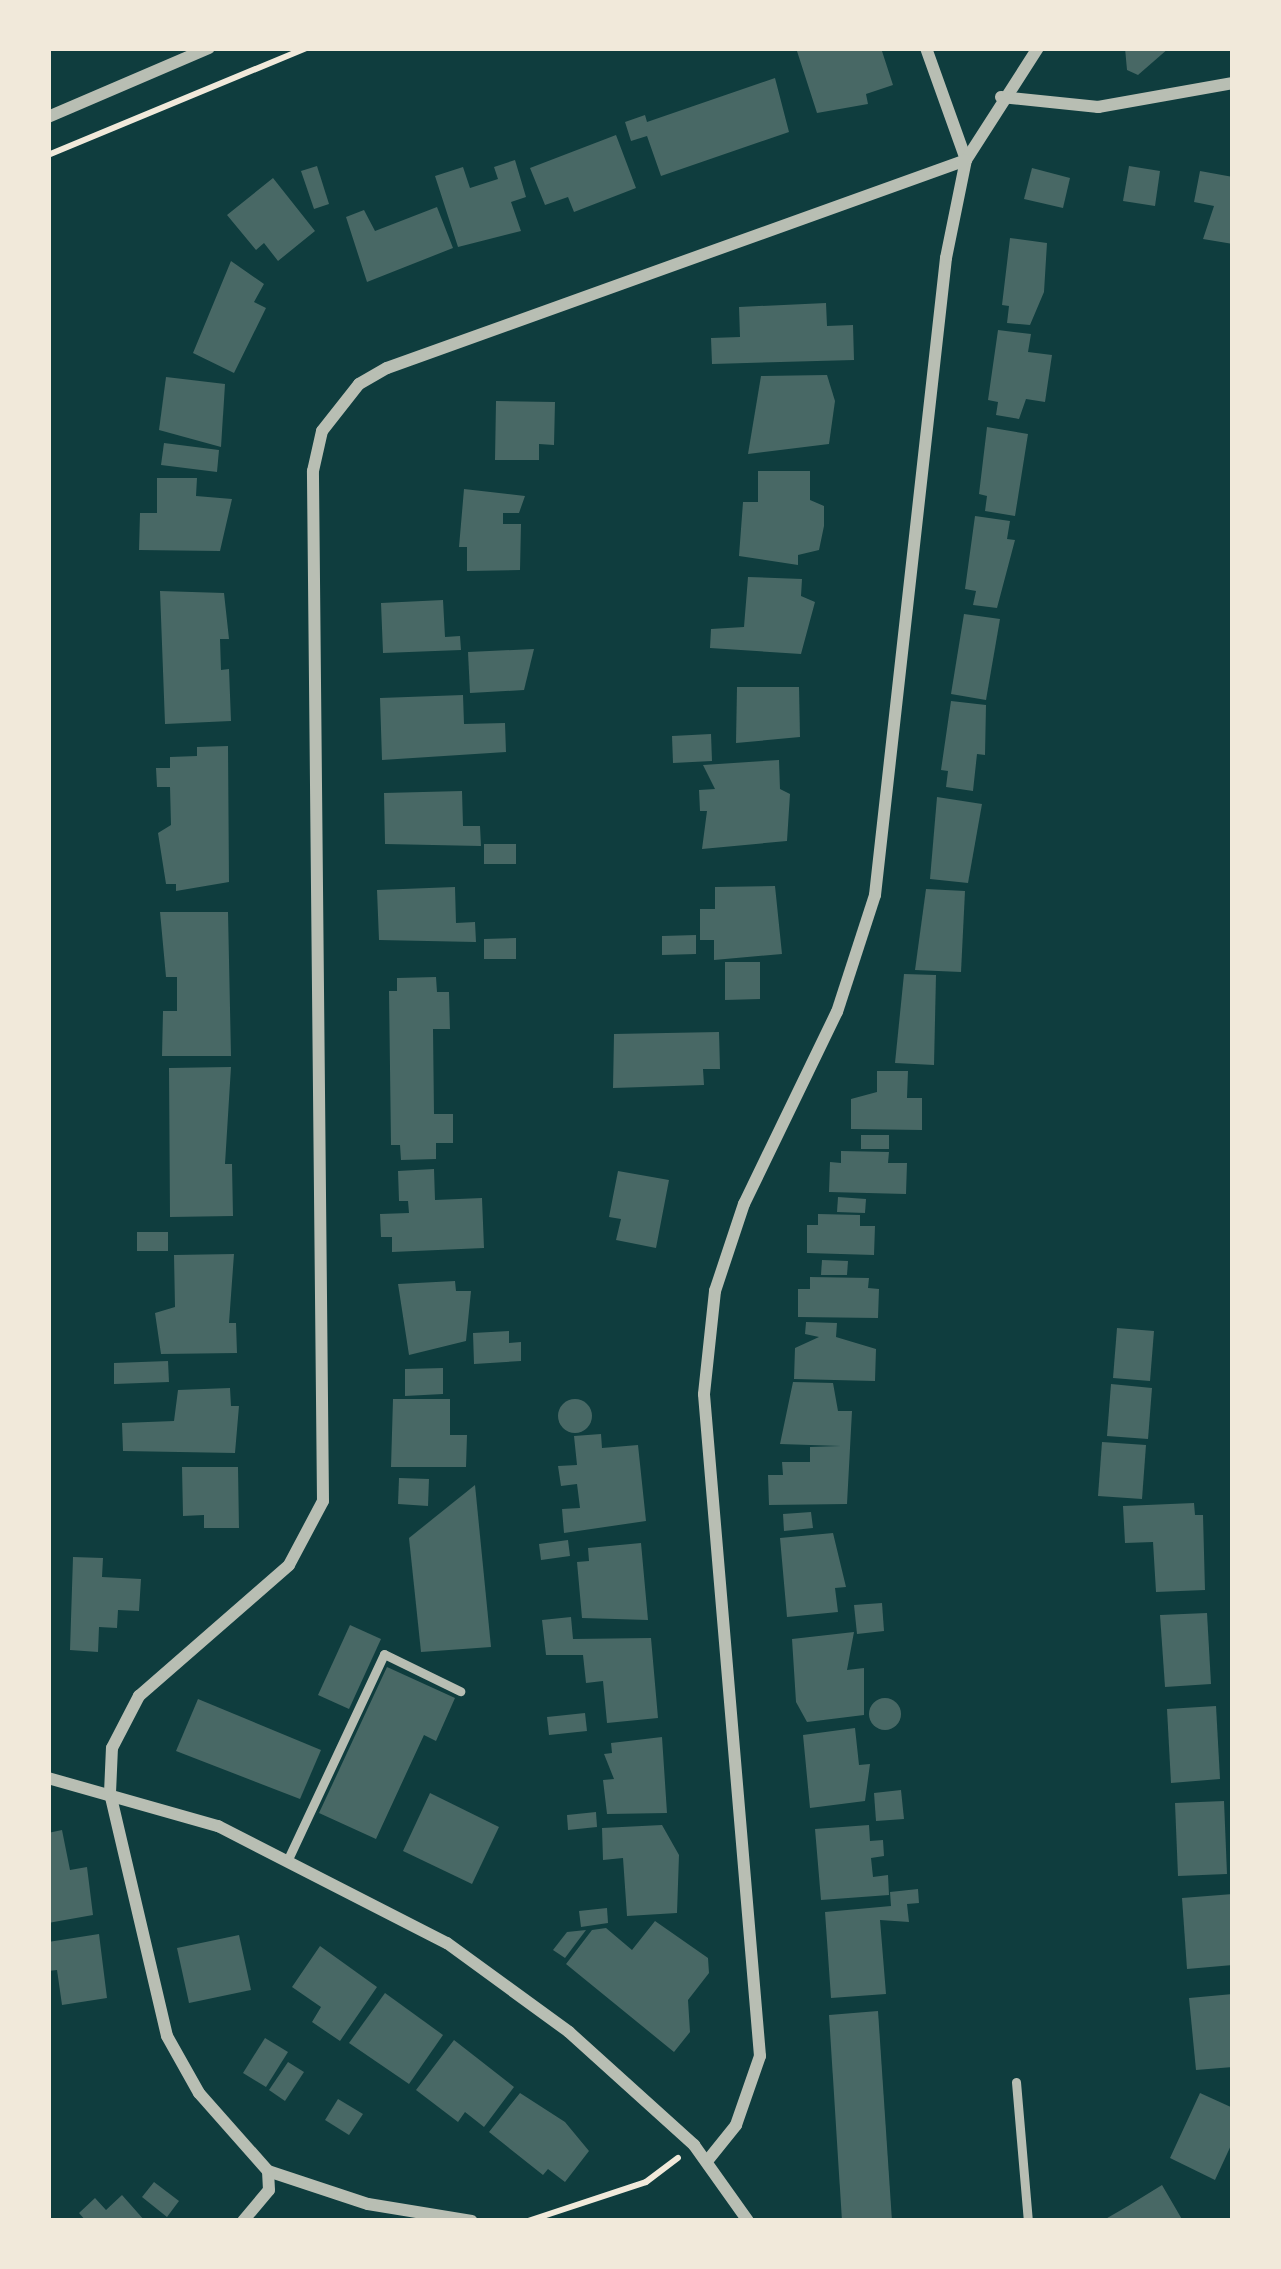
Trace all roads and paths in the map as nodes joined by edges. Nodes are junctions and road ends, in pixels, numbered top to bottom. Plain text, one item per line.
1 (209, 48) edge
2 (305, 48) edge
3 (926, 48) edge
4 (1038, 48) edge
5 (1233, 83) edge
6 (1001, 98) junction
7 (48, 117) edge
8 (48, 155) edge
9 (966, 160) junction
10 (460, 1690) dead end
11 (48, 1778) edge
12 (110, 1793) junction
13 (289, 1857) junction
14 (1016, 2082) dead end
15 (694, 2145) junction
16 (708, 2160) junction
17 (268, 2171) junction
18 (243, 2221) edge
19 (472, 2221) edge
20 (528, 2221) edge
21 (748, 2221) edge
22 (1028, 2221) edge

1 - 7 street
2 - 8 path
3 - 9 street
4 - 6 street
5 - 6 street
6 - 9 street
9 - 12 street
9 - 16 street
10 - 13 lane
11 - 12 street
12 - 13 street
12 - 17 street
13 - 15 street
14 - 22 lane
15 - 16 street
15 - 20 path
16 - 21 street
17 - 18 street
17 - 19 street

